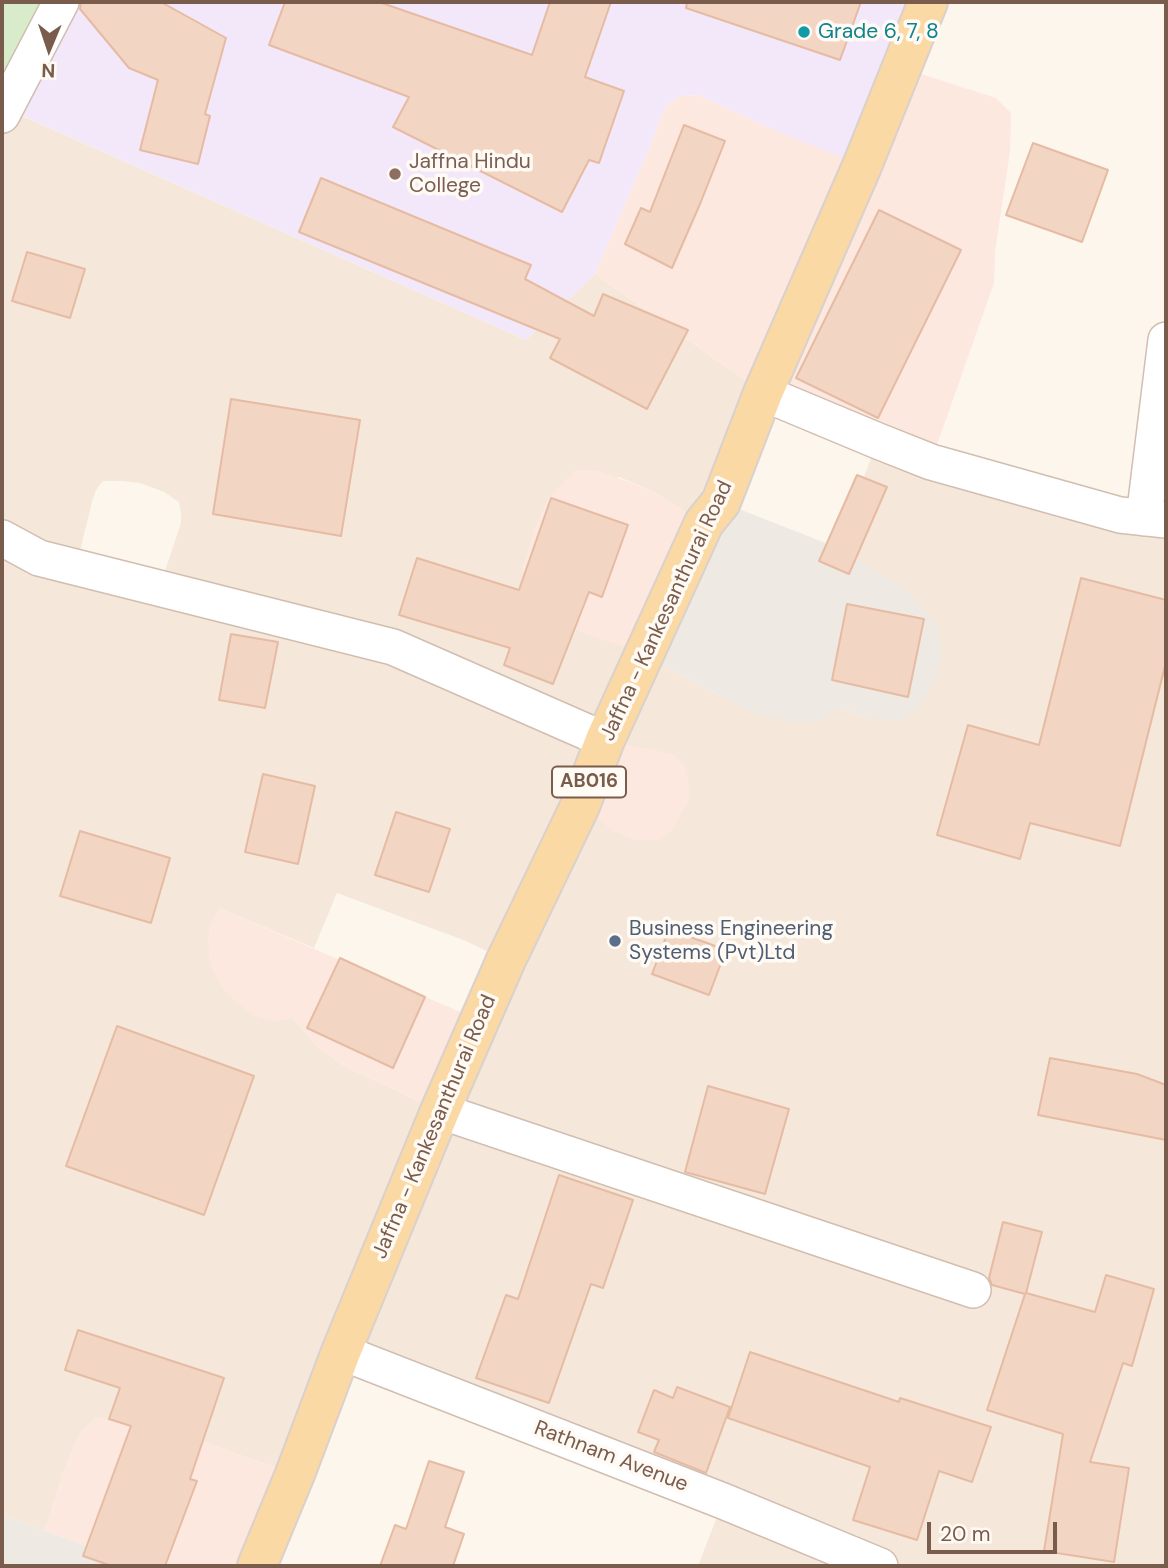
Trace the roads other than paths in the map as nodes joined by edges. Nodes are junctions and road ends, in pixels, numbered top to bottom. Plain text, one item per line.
1 (61, 2) edge
2 (928, 2) edge
3 (2, 115) edge
4 (1166, 340) edge
5 (763, 393) junction
6 (1155, 519) edge
7 (2, 538) edge
8 (605, 740) junction
9 (440, 1111) junction
10 (973, 1290) dead end
11 (341, 1352) junction
12 (257, 1566) edge
13 (880, 1566) edge

1 - 3 street
2 - 5 main road, Jaffna - Kankesanthurai Road / AB016
4 - 6 street
5 - 6 street
5 - 8 main road, Jaffna - Kankesanthurai Road / AB016
7 - 8 street
8 - 9 main road, Jaffna - Kankesanthurai Road / AB016
9 - 10 street
9 - 11 main road, Jaffna - Kankesanthurai Road / AB016
11 - 12 main road, Jaffna - Kankesanthurai Road / AB016
11 - 13 street, Rathnam Avenue

